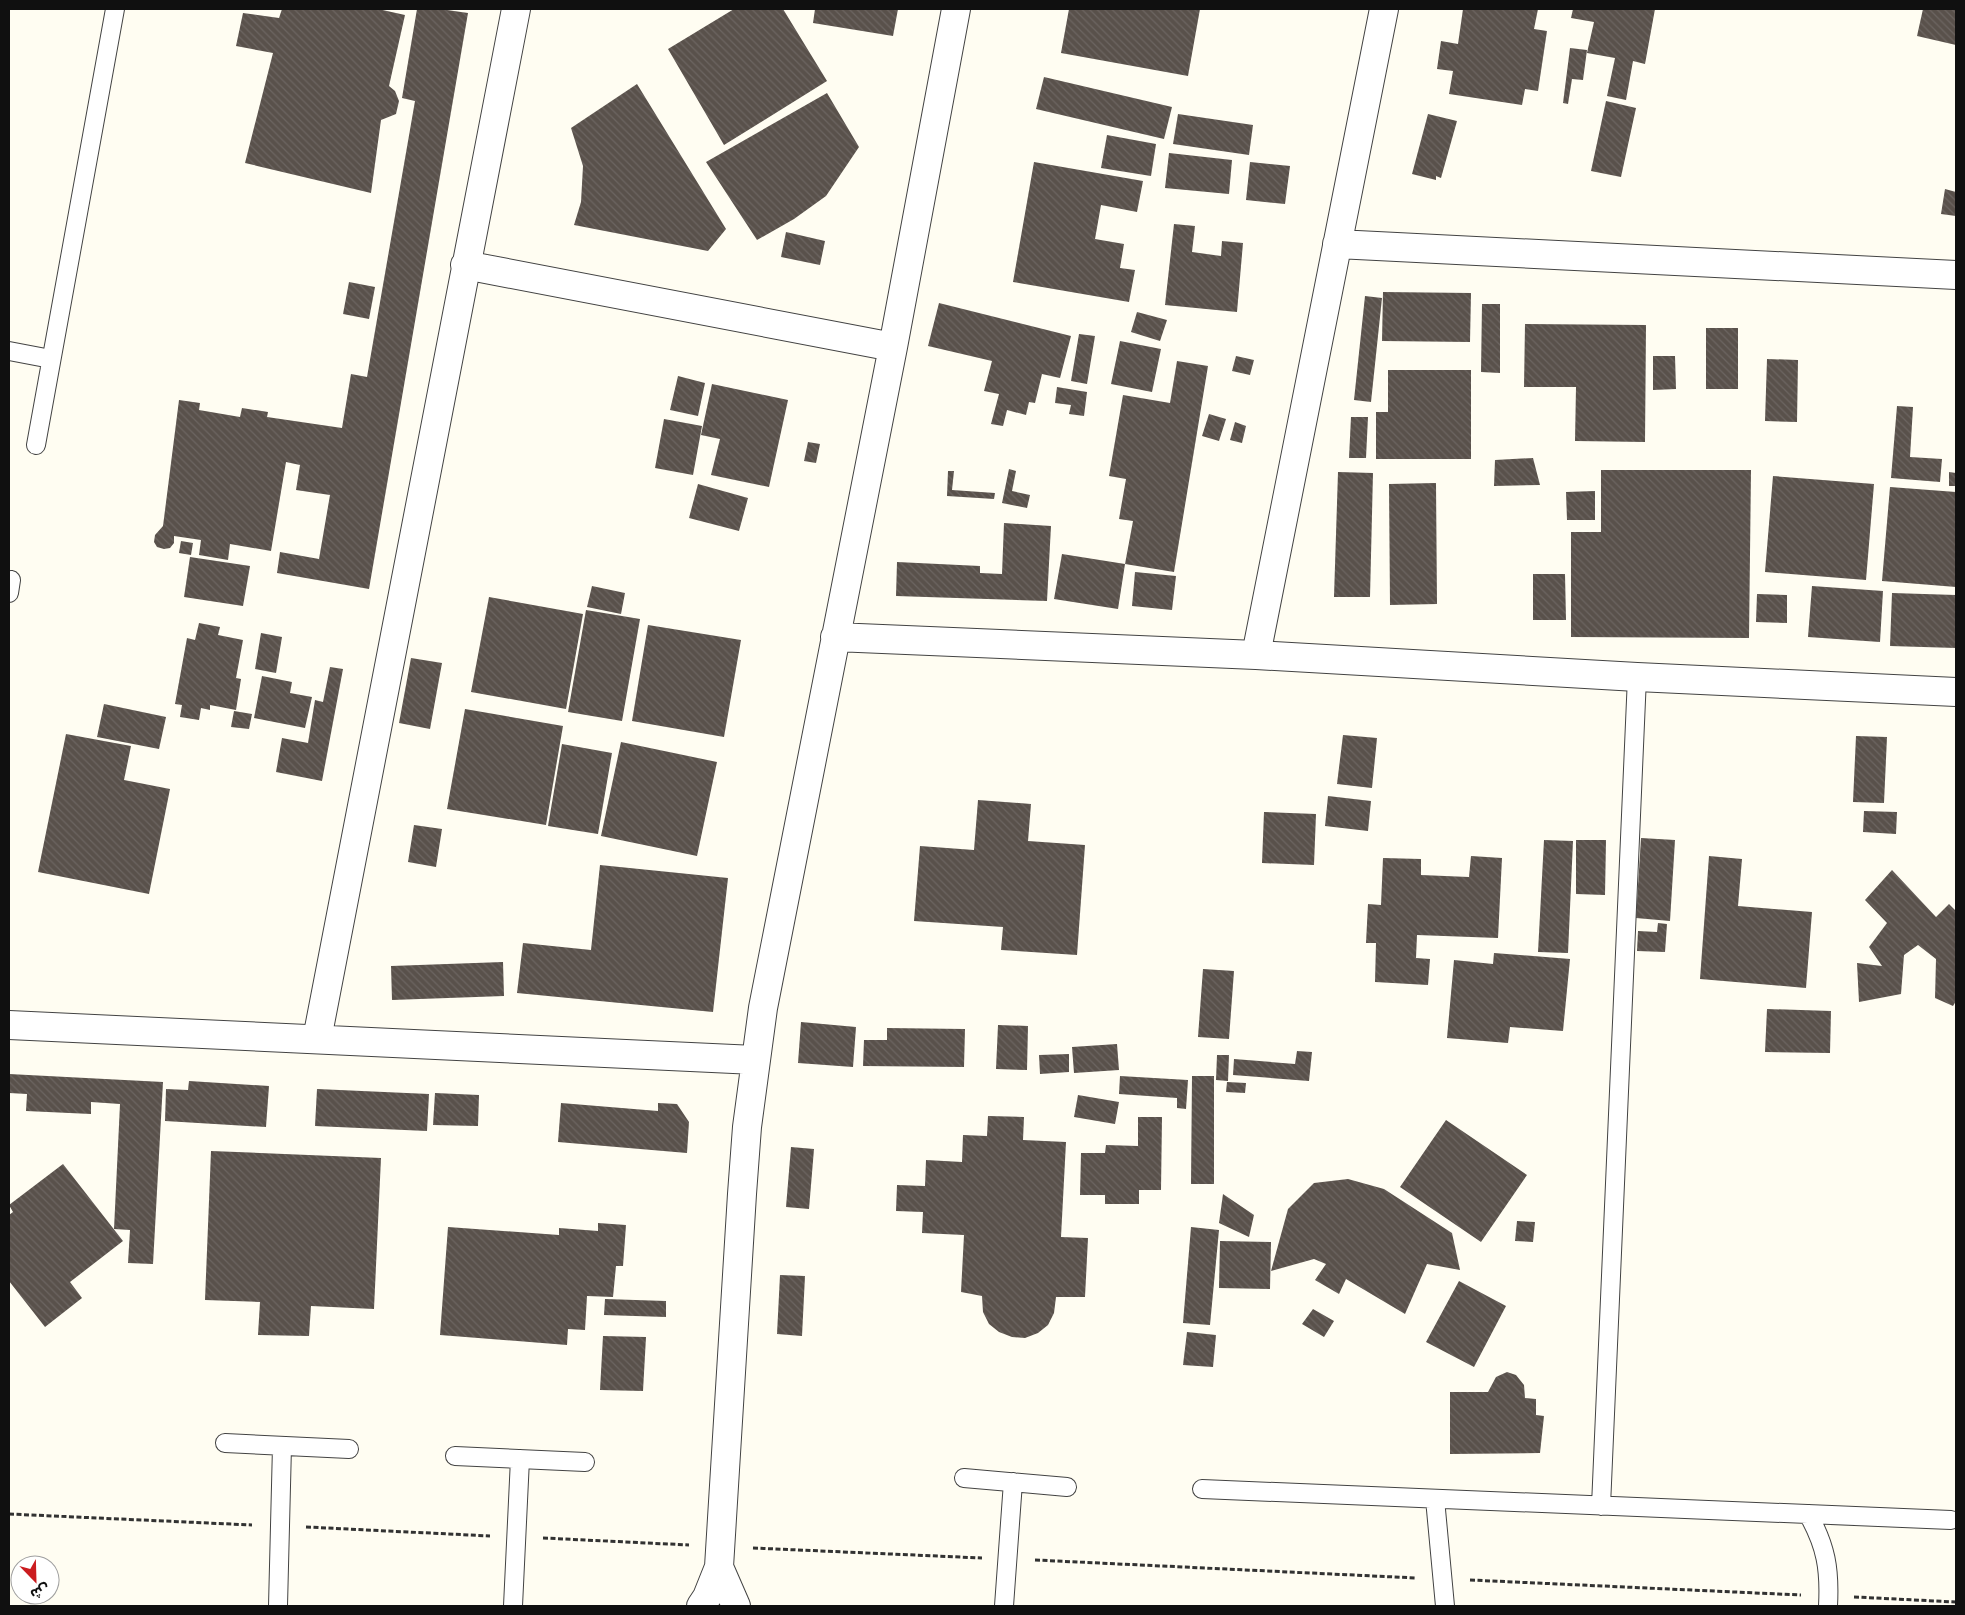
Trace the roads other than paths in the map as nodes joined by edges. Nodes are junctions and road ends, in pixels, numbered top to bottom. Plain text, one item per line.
1 (115, 9) edge
2 (516, 9) edge
3 (956, 9) edge
4 (1384, 9) edge
5 (1337, 244) junction
6 (465, 265) junction
7 (1956, 275) edge
8 (893, 347) junction
9 (9, 351) edge
10 (51, 359) junction
11 (36, 445) dead end
12 (836, 637) junction
13 (1256, 655) junction
14 (1637, 677) junction
15 (1956, 692) edge
16 (9, 1025) edge
17 (317, 1039) junction
18 (755, 1060) junction
19 (226, 1443) dead end
20 (282, 1446) junction
21 (349, 1449) dead end
22 (455, 1456) dead end
23 (520, 1459) junction
24 (585, 1462) dead end
25 (964, 1478) dead end
26 (1013, 1482) junction
27 (1067, 1487) dead end
28 (1202, 1489) dead end
29 (1435, 1499) junction
30 (1601, 1506) junction
31 (1808, 1514) junction
32 (1951, 1520) dead end
33 (719, 1567) junction
34 (278, 1606) edge
35 (513, 1606) edge
36 (701, 1606) edge
37 (736, 1606) edge
38 (1004, 1606) edge
39 (1445, 1606) edge
40 (1828, 1606) edge

1 - 10 lane
2 - 6 street
3 - 8 street
4 - 5 street
5 - 7 street
5 - 13 street
6 - 8 street
6 - 17 street
8 - 12 street
9 - 10 lane
10 - 11 lane
12 - 13 street
12 - 18 street
13 - 14 street
14 - 15 street
14 - 30 lane
16 - 17 street
17 - 18 street
18 - 33 street
19 - 20 lane
20 - 21 lane
20 - 34 lane
22 - 23 lane
23 - 24 lane
23 - 35 lane
25 - 26 lane
26 - 27 lane
26 - 38 lane
28 - 29 lane
29 - 30 lane
29 - 39 lane
30 - 31 lane
31 - 32 lane
31 - 40 lane
33 - 36 street
33 - 37 street

